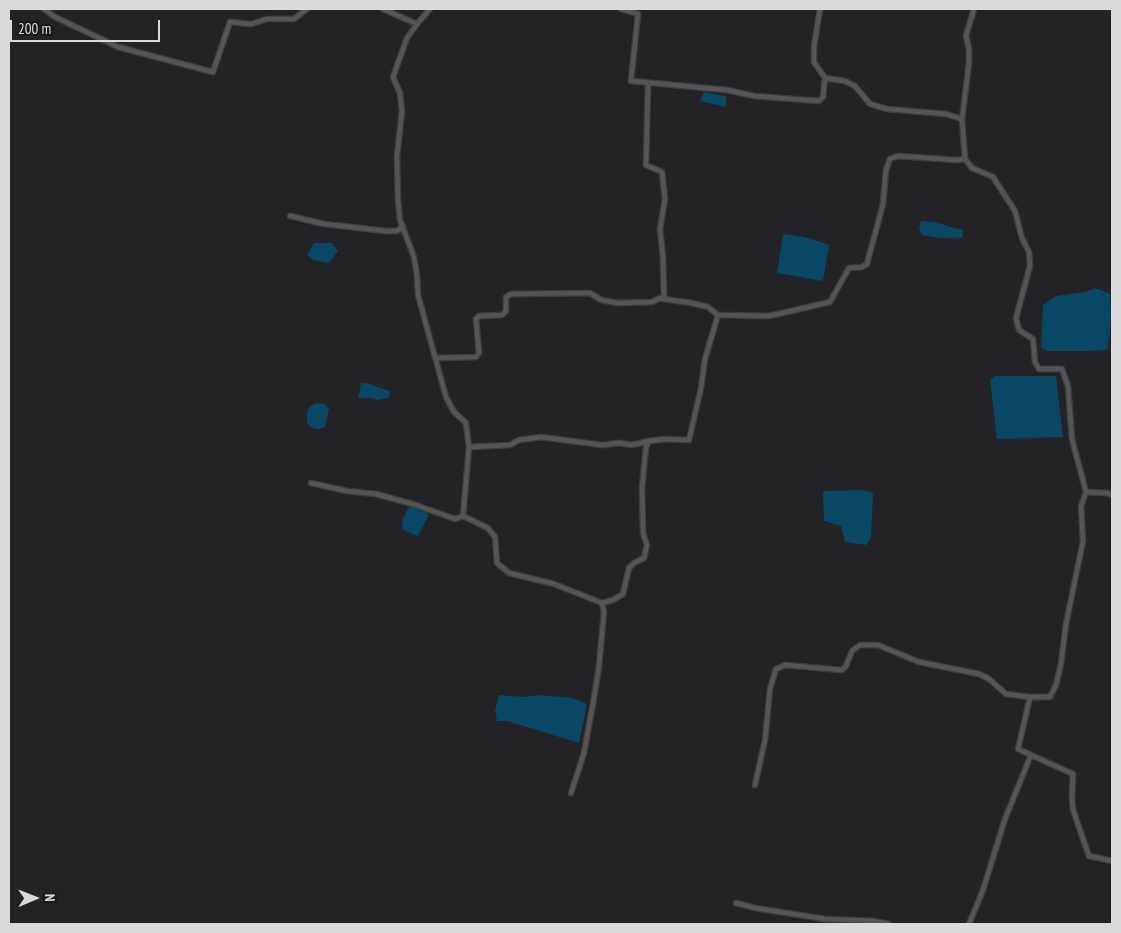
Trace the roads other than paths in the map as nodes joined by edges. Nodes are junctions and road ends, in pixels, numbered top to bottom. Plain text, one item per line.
1 (44, 9) edge
2 (307, 9) edge
3 (383, 9) edge
4 (430, 9) edge
5 (621, 9) edge
6 (820, 9) edge
7 (974, 9) edge
8 (417, 24) junction
9 (825, 78) junction
10 (648, 84) junction
11 (962, 119) junction
12 (965, 159) junction
13 (290, 216) dead end
14 (403, 226) junction
15 (664, 299) junction
16 (718, 315) junction
17 (436, 358) junction
18 (649, 441) junction
19 (469, 447) junction
20 (311, 482) dead end
21 (1086, 492) junction
22 (1112, 495) edge
23 (464, 516) junction
24 (602, 602) junction
25 (1030, 697) junction
26 (1031, 755) junction
27 (755, 785) dead end
28 (570, 793) dead end
29 (1112, 861) edge
30 (736, 903) dead end
31 (888, 924) edge
32 (969, 924) edge

1 - 2 street
3 - 8 street
4 - 8 street
5 - 10 street
6 - 9 street
7 - 11 street
8 - 14 street
9 - 10 street
9 - 11 street
10 - 15 street
11 - 12 street
12 - 16 street
12 - 21 street
13 - 14 street
14 - 17 street
15 - 16 street
15 - 17 street
16 - 18 street
17 - 19 street
18 - 19 street
18 - 24 street
19 - 23 street
20 - 23 street
21 - 22 street
21 - 25 street
23 - 24 street
24 - 28 street
25 - 26 street
25 - 27 street
26 - 29 street
26 - 32 street
30 - 31 street

